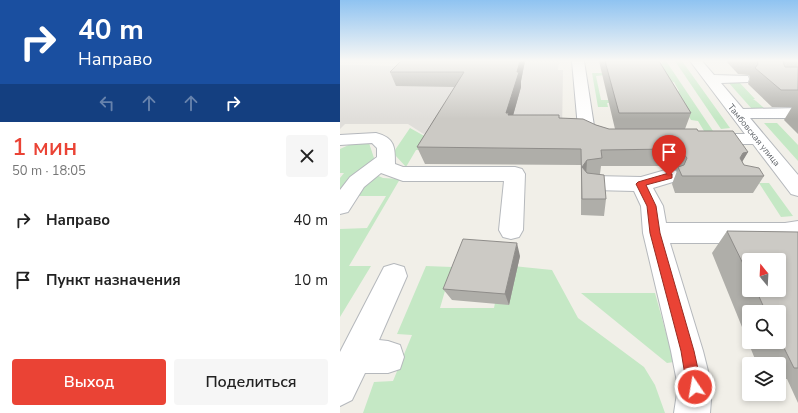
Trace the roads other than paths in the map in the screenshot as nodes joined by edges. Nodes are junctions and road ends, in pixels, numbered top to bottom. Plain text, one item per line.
1 (580, 80) edge
2 (711, 80) edge
3 (798, 113) edge
4 (738, 114) junction
5 (623, 139) edge
6 (692, 139) edge
7 (758, 139) junction
8 (340, 140) edge
9 (386, 159) junction
10 (669, 176) dead end
11 (764, 176) edge
12 (592, 184) edge
13 (641, 184) junction
14 (795, 184) edge
15 (340, 206) edge
16 (511, 230) dead end
17 (798, 231) edge
18 (655, 233) junction
19 (394, 276) dead end
20 (355, 356) junction
21 (388, 357) dead end
22 (340, 388) edge
23 (692, 413) edge

1 - 5 street
2 - 4 street, Тамбовская улица
3 - 4 street
4 - 7 street, Тамбовская улица
6 - 7 street
7 - 14 street, Тамбовская улица
8 - 9 street
9 - 15 street
9 - 16 street
10 - 13 street
11 - 14 street
12 - 13 street
13 - 18 street
17 - 18 street
18 - 23 street
19 - 20 street
20 - 21 street
20 - 22 street

